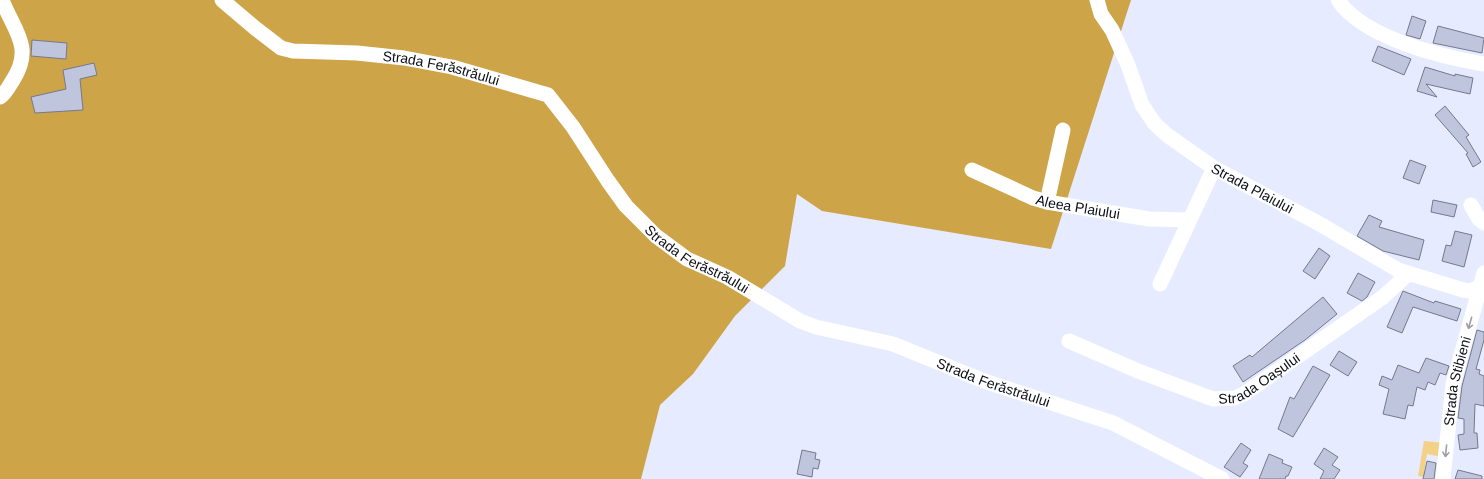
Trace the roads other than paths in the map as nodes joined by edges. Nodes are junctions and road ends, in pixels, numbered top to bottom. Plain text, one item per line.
1 (2, 0) edge
2 (222, 0) edge
3 (1098, 0) edge
4 (1338, 0) edge
5 (1484, 64) edge
6 (0, 98) edge
7 (1063, 130) dead end
8 (1214, 168) junction
9 (972, 170) dead end
10 (1047, 202) junction
11 (1471, 205) dead end
12 (1189, 220) junction
13 (1484, 223) edge
14 (1408, 274) junction
15 (1483, 282) edge
16 (1160, 284) dead end
17 (1068, 341) dead end
18 (1222, 479) edge
19 (1442, 479) edge

1 - 6 street
2 - 18 street, Strada Ferăstrăului
3 - 8 street, Strada Plaiului
4 - 5 street
7 - 10 street
8 - 12 street
8 - 14 street, Strada Plaiului
9 - 10 street, Aleea Plaiului
10 - 12 street, Aleea Plaiului
11 - 13 street
12 - 16 street
14 - 15 street, Strada Plaiului
14 - 17 street, Strada Oașului
15 -> 19 street, Strada Stibieni

